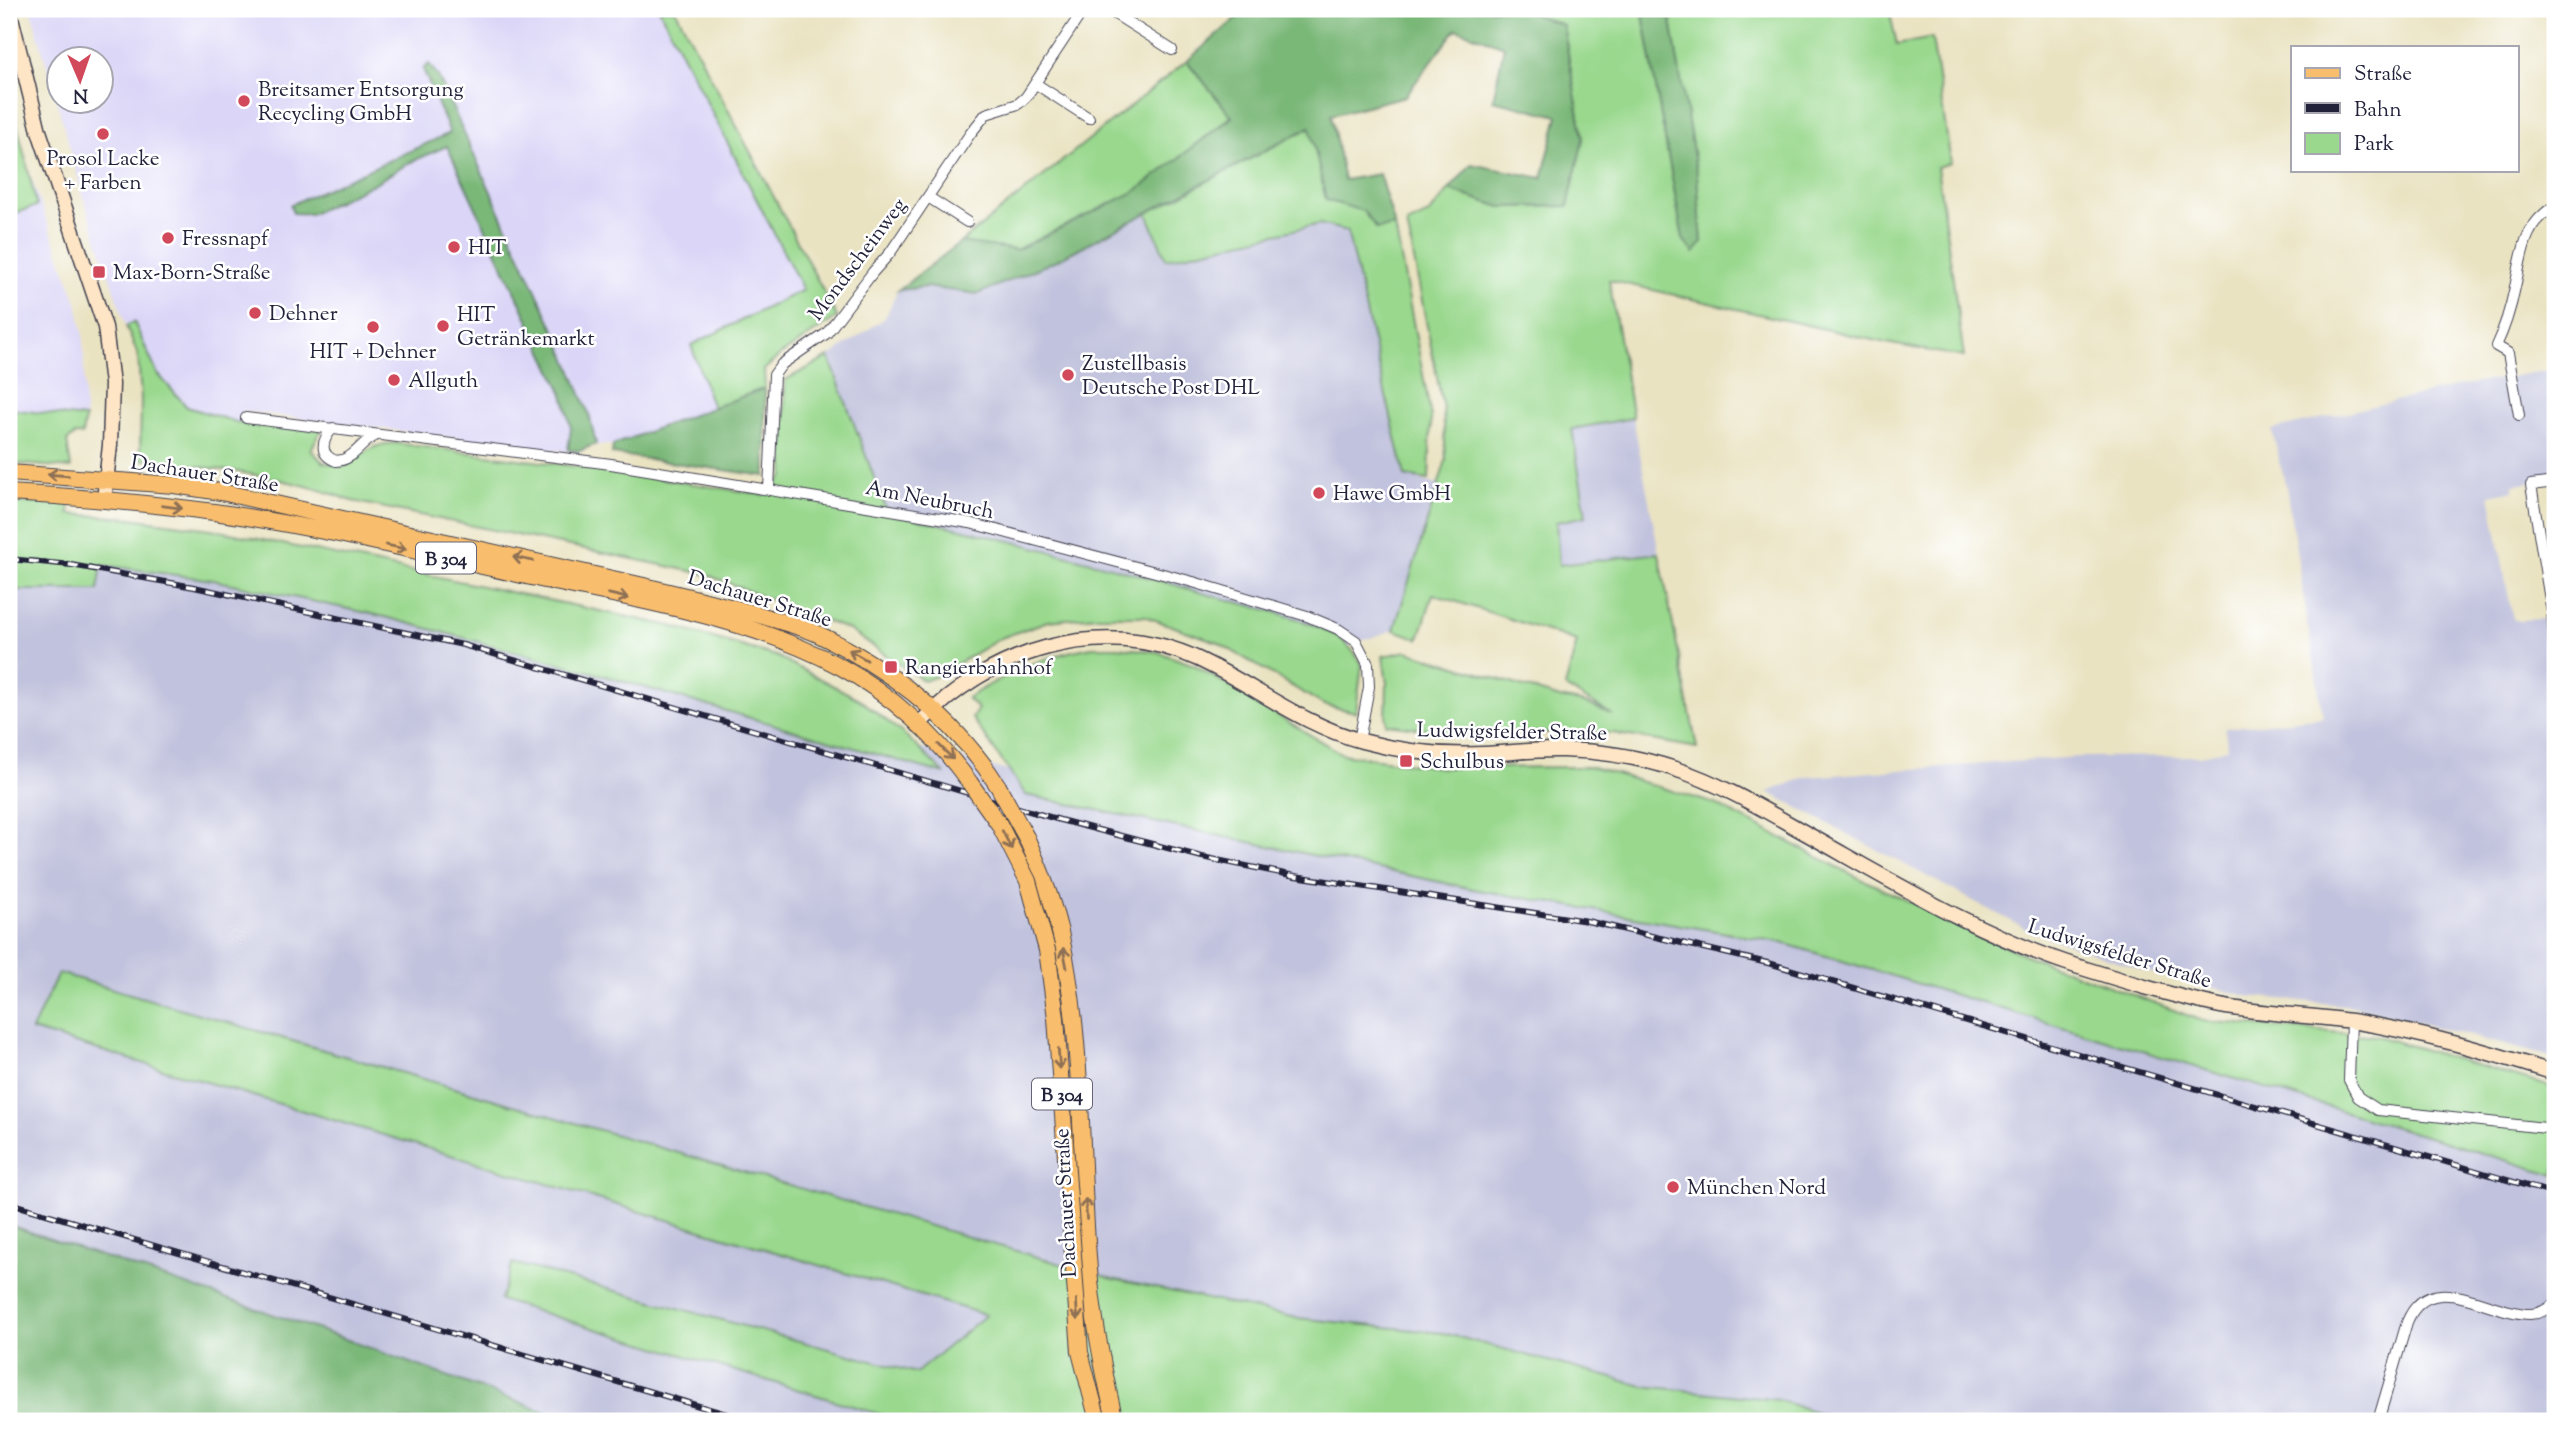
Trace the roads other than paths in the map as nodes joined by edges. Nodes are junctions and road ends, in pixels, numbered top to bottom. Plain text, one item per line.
1 (9, 9) edge
2 (1084, 9) edge
3 (1107, 9) edge
4 (1172, 50) dead end
5 (1036, 84) junction
6 (1089, 118) dead end
7 (928, 197) junction
8 (2555, 206) edge
9 (967, 222) dead end
10 (2519, 415) dead end
11 (246, 418) dead end
12 (333, 428) junction
13 (381, 434) junction
14 (9, 472) edge
15 (107, 480) junction
16 (2555, 482) edge
17 (769, 490) junction
18 (9, 493) edge
19 (104, 500) junction
20 (2554, 612) edge
21 (2555, 669) edge
22 (933, 710) junction
23 (918, 725) junction
24 (1359, 741) junction
25 (2351, 1021) junction
26 (2555, 1073) edge
27 (2555, 1129) edge
28 (2555, 1304) edge
29 (1098, 1421) edge
30 (1115, 1421) edge
31 (2378, 1421) edge

1 - 15 street, Dachauer Straße
2 - 5 street, Mondscheinweg
3 - 4 street
5 - 6 street
5 - 7 street, Mondscheinweg
7 - 9 street, Mondscheinweg
7 - 17 street, Mondscheinweg
8 - 10 street
11 - 12 street, Am Neubruch
12 - 13 street, Am Neubruch
12 - 13 street
13 - 17 street, Am Neubruch
15 -> 14 main road, B 304
15 - 19 street, Dachauer Straße
22 -> 15 main road, Dachauer Straße / B 304
16 - 20 street
17 - 24 street, Am Neubruch
18 - 19 main road, B 304
19 -> 23 main road, Dachauer Straße / B 304
20 - 21 street
22 - 23 street, Ludwigsfelder Straße
22 - 24 street, Ludwigsfelder Straße
30 -> 22 main road, Dachauer Straße / B 304, bridge
23 -> 29 main road, Dachauer Straße / B 304, bridge
24 - 25 street, Ludwigsfelder Straße
25 - 26 street, Ludwigsfelder Straße
25 - 27 street
28 - 31 street

